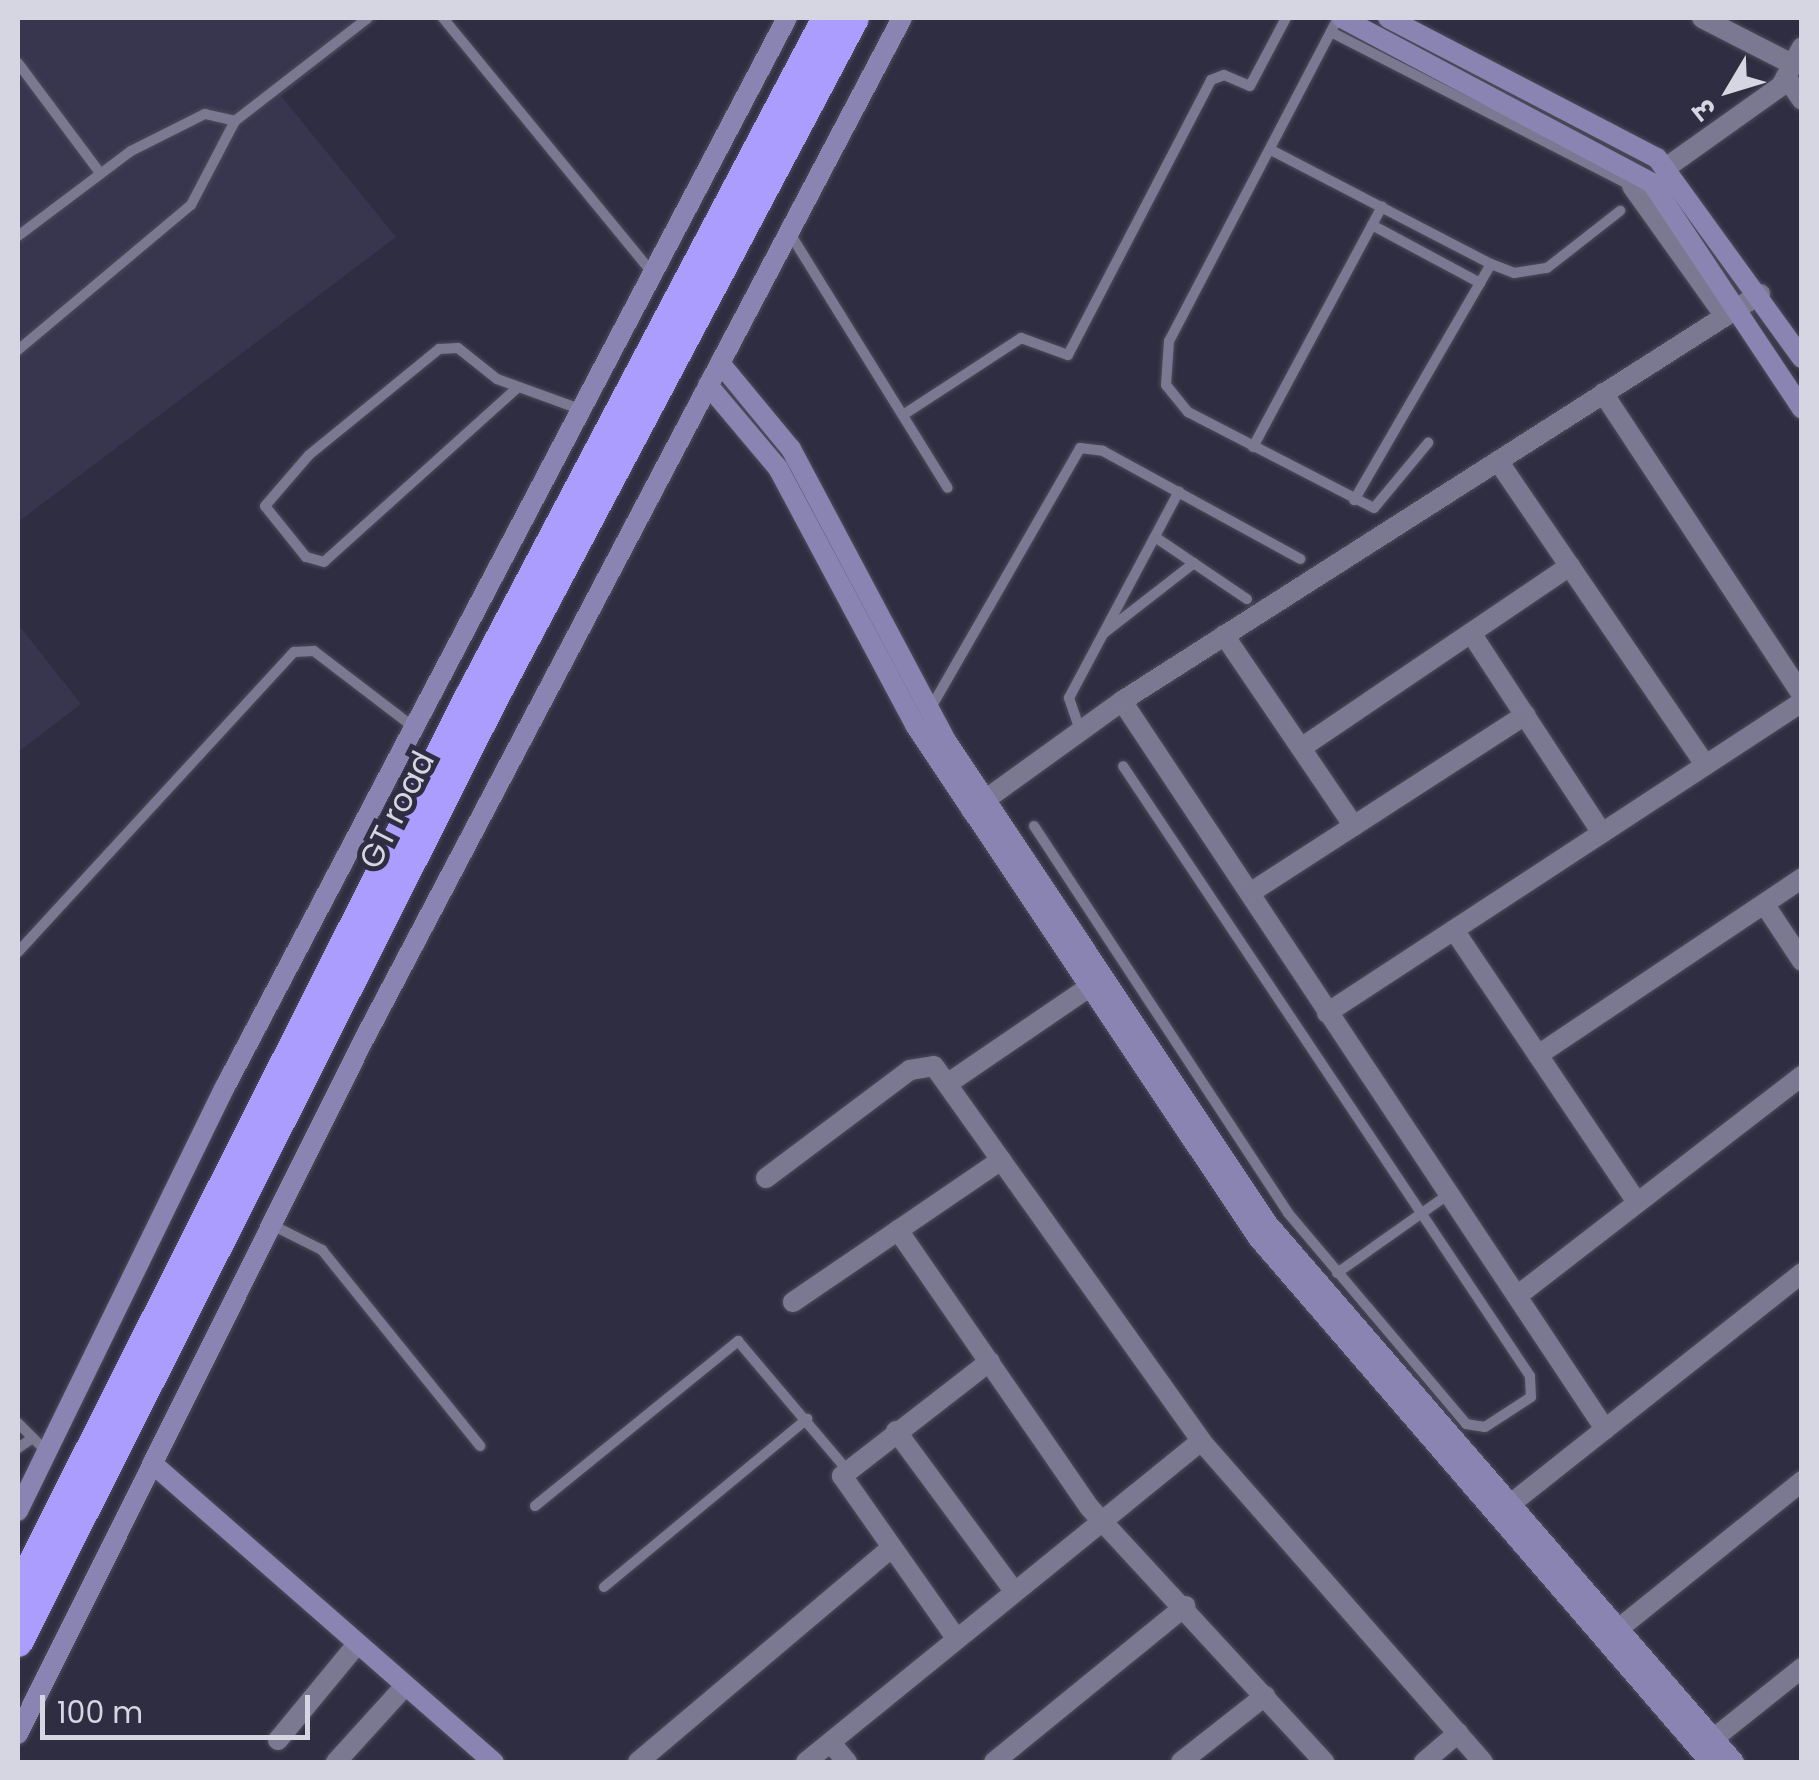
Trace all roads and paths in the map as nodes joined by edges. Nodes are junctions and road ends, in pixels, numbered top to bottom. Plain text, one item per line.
1 (368, 18) edge
2 (442, 18) edge
3 (787, 18) edge
4 (827, 18) edge
5 (854, 18) edge
6 (902, 18) edge
7 (1286, 18) edge
8 (1388, 18) edge
9 (1702, 18) edge
10 (1337, 22) edge
11 (1406, 30) edge
12 (1793, 63) edge
13 (18, 64) edge
14 (1802, 100) edge
15 (236, 121) junction
16 (1272, 150) junction
17 (1667, 167) junction
18 (100, 173) junction
19 (1632, 186) joint
20 (1382, 206) junction
21 (1620, 211) dead end
22 (1372, 226) junction
23 (789, 232) junction
24 (18, 236) edge
25 (1491, 264) junction
26 (651, 271) junction
27 (1480, 283) junction
28 (1760, 294) junction
29 (1730, 312) junction
30 (18, 350) edge
31 (1802, 358) edge
32 (720, 363) junction
33 (708, 385) junction
34 (516, 389) junction
35 (1603, 393) junction
36 (578, 408) junction
37 (1802, 409) edge
38 (902, 415) junction
39 (1428, 442) dead end
40 (1252, 447) junction
41 (1498, 461) junction
42 (948, 488) dead end
43 (1180, 492) junction
44 (1354, 500) junction
45 (1154, 537) junction
46 (1300, 560) dead end
47 (1194, 562) junction
48 (1570, 566) junction
49 (1247, 599) dead end
50 (1471, 632) junction
51 (1224, 635) junction
52 (1100, 636) junction
53 (1802, 699) edge
54 (1122, 701) junction
55 (928, 712) junction
56 (1525, 715) junction
57 (412, 726) junction
58 (1080, 730) junction
59 (1300, 748) junction
60 (1706, 765) junction
61 (1122, 766) dead end
62 (978, 805) junction
63 (1034, 826) dead end
64 (1354, 826) junction
65 (1602, 833) junction
66 (1802, 878) edge
67 (1250, 893) junction
68 (1765, 904) junction
69 (1454, 930) junction
70 (18, 952) edge
71 (1802, 961) edge
72 (1097, 983) junction
73 (1328, 1013) junction
74 (1538, 1054) junction
75 (1802, 1076) edge
76 (950, 1082) junction
77 (1001, 1160) junction
78 (766, 1178) dead end
79 (1449, 1194) junction
80 (1637, 1202) junction
81 (1424, 1215) junction
82 (272, 1224) junction
83 (898, 1230) junction
84 (1337, 1273) junction
85 (1802, 1273) edge
86 (1517, 1296) junction
87 (793, 1302) dead end
88 (990, 1360) junction
89 (808, 1419) junction
90 (18, 1423) edge
91 (1605, 1430) junction
92 (896, 1431) junction
93 (1200, 1441) junction
94 (40, 1445) junction
95 (480, 1446) dead end
96 (18, 1448) edge
97 (153, 1464) junction
98 (847, 1470) junction
99 (1802, 1481) edge
100 (535, 1506) dead end
101 (18, 1511) edge
102 (1502, 1511) junction
103 (1103, 1522) junction
104 (889, 1550) junction
105 (604, 1587) dead end
106 (1014, 1591) junction
107 (18, 1593) edge
108 (1184, 1606) junction
109 (1617, 1630) junction
110 (956, 1638) junction
111 (18, 1642) edge
112 (357, 1644) junction
113 (1802, 1668) edge
114 (404, 1686) junction
115 (1265, 1696) junction
116 (1458, 1733) junction
117 (18, 1734) edge
118 (278, 1740) dead end
119 (1713, 1740) junction
120 (831, 1743) junction
121 (336, 1762) edge
122 (494, 1762) edge
123 (638, 1762) edge
124 (806, 1762) edge
125 (846, 1762) edge
126 (997, 1762) edge
127 (1181, 1762) edge
128 (1324, 1762) edge
129 (1424, 1762) edge
130 (1483, 1762) edge
131 (1710, 1762) edge
132 (1734, 1762) edge

1 - 15 lane
2 - 26 lane
3 - 26 street
4 - 107 highway, GT road
5 - 111 highway, GT road
6 - 23 street
7 - 38 lane
8 - 11 street
9 - 12 street
10 - 11 street
10 - 16 lane
10 - 19 lane
11 - 17 street
11 - 29 street
12 - 14 street
12 - 17 street
13 - 18 lane
15 - 18 lane
15 - 30 lane
16 - 20 lane
16 - 40 lane
17 - 28 street
18 - 24 lane
19 - 29 street
20 - 22 lane
20 - 25 lane
21 - 25 lane
22 - 27 lane
22 - 40 lane
23 - 32 street
23 - 38 lane
25 - 27 lane
26 - 36 street
27 - 44 lane
28 - 29 street
28 - 31 street
29 - 35 street
29 - 37 street
32 - 33 street
32 - 55 street
33 - 62 street
33 - 82 street
34 - 34 lane
34 - 36 lane
35 - 41 street
35 - 53 street
36 - 57 street
38 - 42 lane
39 - 44 lane
40 - 44 lane
41 - 48 street
41 - 51 street
43 - 45 lane
43 - 46 lane
43 - 55 lane
45 - 47 lane
45 - 52 lane
47 - 49 lane
47 - 52 lane
48 - 50 street
48 - 60 street
50 - 56 street
50 - 59 street
51 - 54 street
51 - 59 street
52 - 58 lane
53 - 60 street
54 - 58 street
54 - 67 street
55 - 62 street
56 - 64 street
56 - 65 street
57 - 70 lane
57 - 94 street
58 - 62 street
59 - 64 street
60 - 65 street
61 - 81 lane
62 - 72 street
63 - 84 lane
64 - 67 street
65 - 69 street
66 - 68 street
67 - 73 street
68 - 71 street
68 - 74 street
69 - 73 street
69 - 74 street
72 - 76 street
72 - 102 street
73 - 79 street
74 - 80 street
75 - 80 street
76 - 77 street
76 - 78 street
77 - 83 street
77 - 93 street
79 - 81 lane
79 - 86 street
80 - 86 street
81 - 84 lane
81 - 84 lane
82 - 95 lane
82 - 97 street
83 - 87 street
83 - 88 street
85 - 91 street
86 - 91 street
88 - 92 street
88 - 103 street
89 - 98 lane
89 - 100 lane
89 - 105 lane
90 - 94 lane
91 - 102 street
92 - 98 street
92 - 106 street
93 - 103 street
93 - 116 street
94 - 96 lane
94 - 101 street
97 - 112 street
97 - 117 street
98 - 104 street
99 - 109 street
102 - 109 street
102 - 131 street
103 - 106 street
103 - 108 street
104 - 110 street
104 - 123 street
106 - 110 street
108 - 115 street
108 - 126 street
109 - 119 street
110 - 120 street
112 - 114 street
112 - 118 street
113 - 119 street
114 - 121 street
114 - 122 street
115 - 127 street
115 - 128 street
116 - 129 street
116 - 130 street
119 - 132 street
120 - 124 street
120 - 125 street

